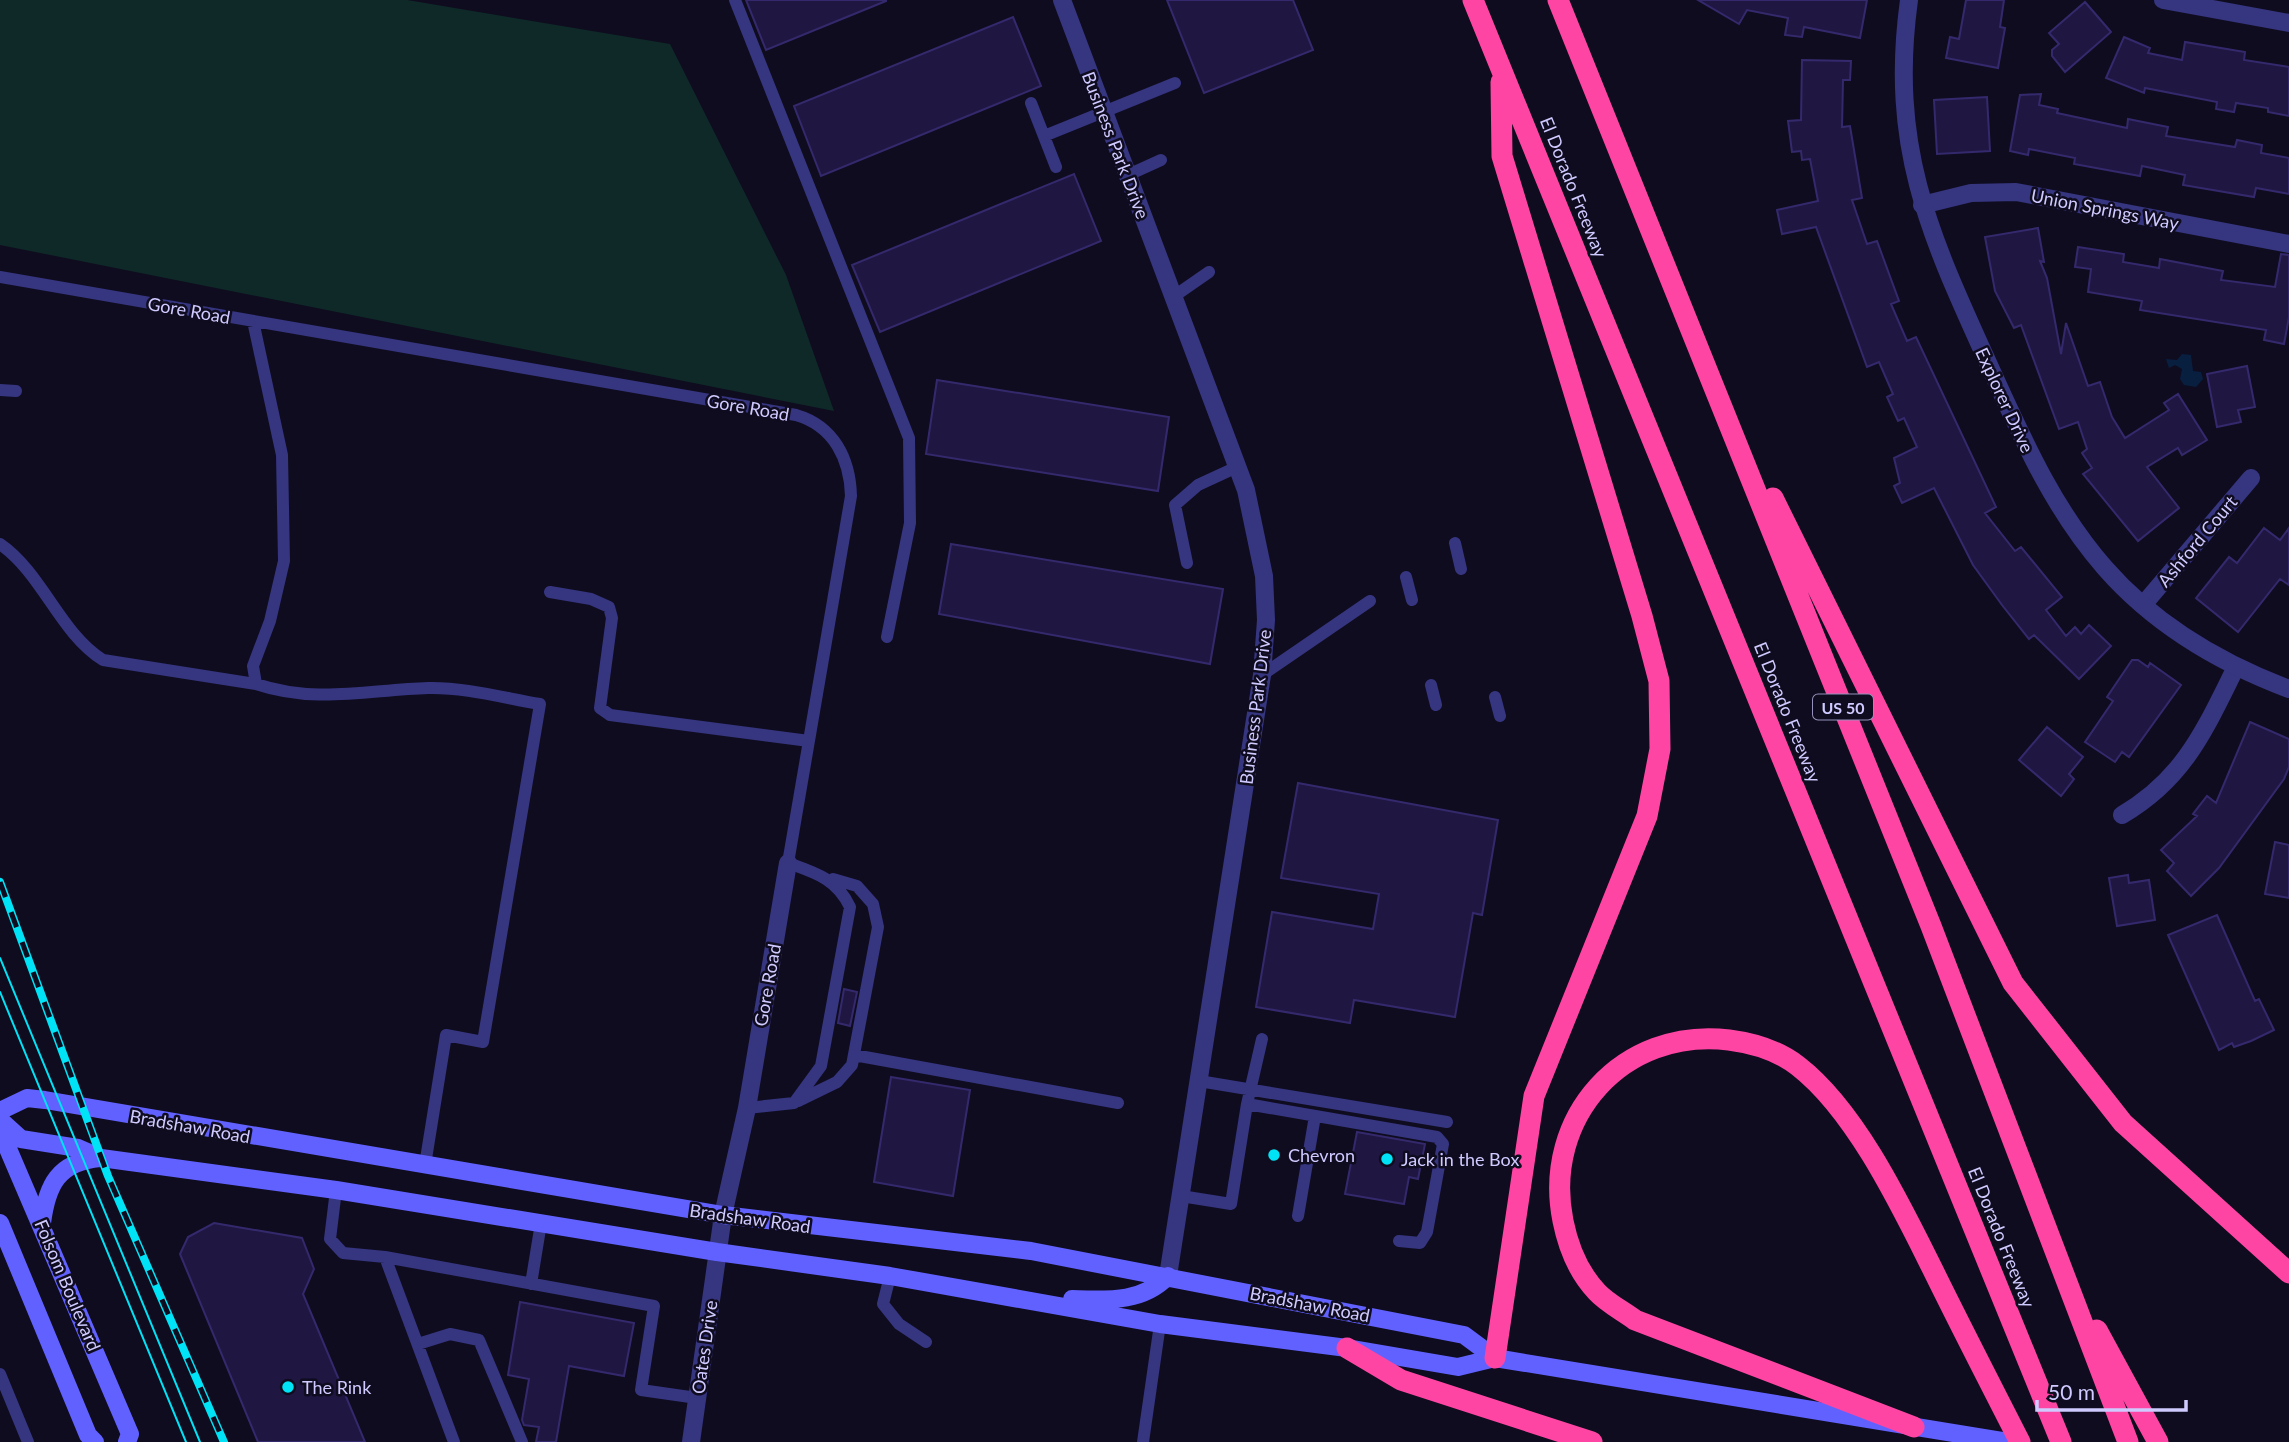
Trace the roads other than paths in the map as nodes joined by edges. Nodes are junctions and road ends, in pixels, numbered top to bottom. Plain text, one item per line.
1 (735, 0) edge
2 (1062, 0) edge
3 (1472, 0) edge
4 (1558, 0) edge
5 (1909, 0) edge
6 (2163, 0) edge
7 (2289, 23) edge
8 (1501, 69) junction
9 (1175, 83) dead end
10 (1031, 103) dead end
11 (1103, 110) junction
12 (1044, 136) junction
13 (1161, 160) dead end
14 (1056, 167) dead end
15 (1128, 175) junction
16 (1922, 205) junction
17 (2289, 244) edge
18 (1209, 272) dead end
19 (0, 277) edge
20 (1173, 297) junction
21 (253, 321) junction
22 (1702, 355) junction
23 (0, 390) edge
24 (16, 391) dead end
25 (1237, 467) junction
26 (2251, 478) dead end
27 (1455, 543) dead end
28 (0, 544) edge
29 (1187, 563) dead end
30 (1461, 569) dead end
31 (1406, 576) dead end
32 (550, 592) dead end
33 (1412, 600) dead end
34 (1370, 601) dead end
35 (2143, 605) junction
36 (887, 636) dead end
37 (2236, 667) junction
38 (1262, 675) junction
39 (256, 684) junction
40 (1431, 685) dead end
41 (2289, 689) edge
42 (1495, 697) dead end
43 (1436, 705) dead end
44 (1500, 716) dead end
45 (809, 741) junction
46 (2122, 815) dead end
47 (788, 863) junction
48 (825, 876) junction
49 (1262, 1039) dead end
50 (854, 1055) junction
51 (1199, 1081) junction
52 (1251, 1089) junction
53 (794, 1103) junction
54 (1118, 1103) dead end
55 (1247, 1104) junction
56 (747, 1108) junction
57 (0, 1111) edge
58 (1315, 1116) junction
59 (0, 1120) edge
60 (1447, 1122) dead end
61 (0, 1130) edge
62 (101, 1158) junction
63 (425, 1165) junction
64 (336, 1190) junction
65 (1181, 1196) junction
66 (723, 1215) junction
67 (1298, 1216) dead end
68 (0, 1223) edge
69 (42, 1223) junction
70 (541, 1223) junction
71 (1399, 1241) dead end
72 (717, 1252) junction
73 (2056, 1253) junction
74 (385, 1257) junction
75 (2289, 1273) edge
76 (890, 1276) junction
77 (1168, 1276) junction
78 (531, 1284) junction
79 (1006, 1296) junction
80 (1160, 1324) junction
81 (926, 1342) dead end
82 (418, 1344) junction
83 (1347, 1348) junction
84 (1495, 1358) junction
85 (0, 1374) edge
86 (697, 1398) junction
87 (1914, 1427) junction
88 (28, 1442) edge
89 (95, 1442) edge
90 (127, 1442) edge
91 (454, 1442) edge
92 (522, 1442) edge
93 (691, 1442) edge
94 (1143, 1442) edge
95 (1592, 1442) edge
96 (2008, 1442) edge
97 (2020, 1442) edge
98 (2061, 1442) edge
99 (2128, 1442) edge
100 (2158, 1442) edge

1 - 36 lane
2 - 11 street, Business Park Drive
3 - 8 highway, El Dorado Freeway
4 - 22 highway, US 50
5 - 16 street, Explorer Drive
6 - 7 street
8 - 84 highway
8 - 98 highway, El Dorado Freeway
9 - 11 lane
10 - 12 lane
11 - 12 lane
11 - 15 street, Business Park Drive
12 - 14 lane
13 - 15 lane
15 - 20 street, Business Park Drive
16 - 17 street, Union Springs Way
16 - 35 street, Explorer Drive
18 - 20 lane
19 - 21 lane, Gore Road
20 - 25 street, Business Park Drive
21 - 39 lane
21 - 45 lane, Gore Road
22 - 73 highway, US 50
22 - 75 highway
23 - 24 lane
25 - 29 lane
25 - 38 street, Business Park Drive
26 - 35 street, Ashford Court
27 - 30 lane
28 - 39 lane
31 - 33 lane
32 - 45 lane
34 - 38 lane
35 - 37 street, Explorer Drive
37 - 41 street, Explorer Drive
37 - 46 street
38 - 51 street, Business Park Drive
39 - 63 lane
40 - 43 lane
42 - 44 lane
45 - 47 lane, Gore Road
47 - 48 lane
47 - 56 street, Gore Road
48 - 50 lane
48 - 53 lane
49 - 52 lane
50 - 53 lane
50 - 54 lane
51 - 52 lane
51 - 65 street, Business Park Drive
52 - 55 lane
52 - 60 lane
53 - 56 lane
55 - 58 lane
55 - 65 lane
56 - 66 street, Gore Road
57 - 63 main road, Bradshaw Road
58 - 67 lane
58 - 71 lane
59 - 62 main road, Bradshaw Road
61 - 69 main road, Folsom Boulevard
62 - 64 main road, Bradshaw Road
62 - 69 main road
63 - 66 main road, Bradshaw Road
64 - 70 main road, Bradshaw Road
64 - 74 lane
65 - 77 street, Business Park Drive
66 - 72 street, Oates Drive
66 - 77 main road, Bradshaw Road
68 - 89 main road
69 - 90 main road, Folsom Boulevard
70 - 72 main road, Bradshaw Road
70 - 78 lane
72 - 76 main road, Bradshaw Road
72 - 86 street, Oates Drive
73 - 99 highway, US 50
73 - 100 highway
74 - 78 lane
74 - 82 lane
76 - 79 main road, Bradshaw Road
76 - 81 lane
77 - 79 main road
77 - 84 main road, Bradshaw Road
78 - 86 lane
79 - 80 main road, Bradshaw Road
80 - 83 main road, Bradshaw Road
80 - 94 lane
82 - 91 lane
82 - 92 lane
83 - 84 main road, Bradshaw Road
83 - 95 highway
84 - 87 main road, Bradshaw Road
85 - 88 lane
86 - 93 street, Oates Drive
87 - 96 main road, Bradshaw Road
87 - 97 highway

